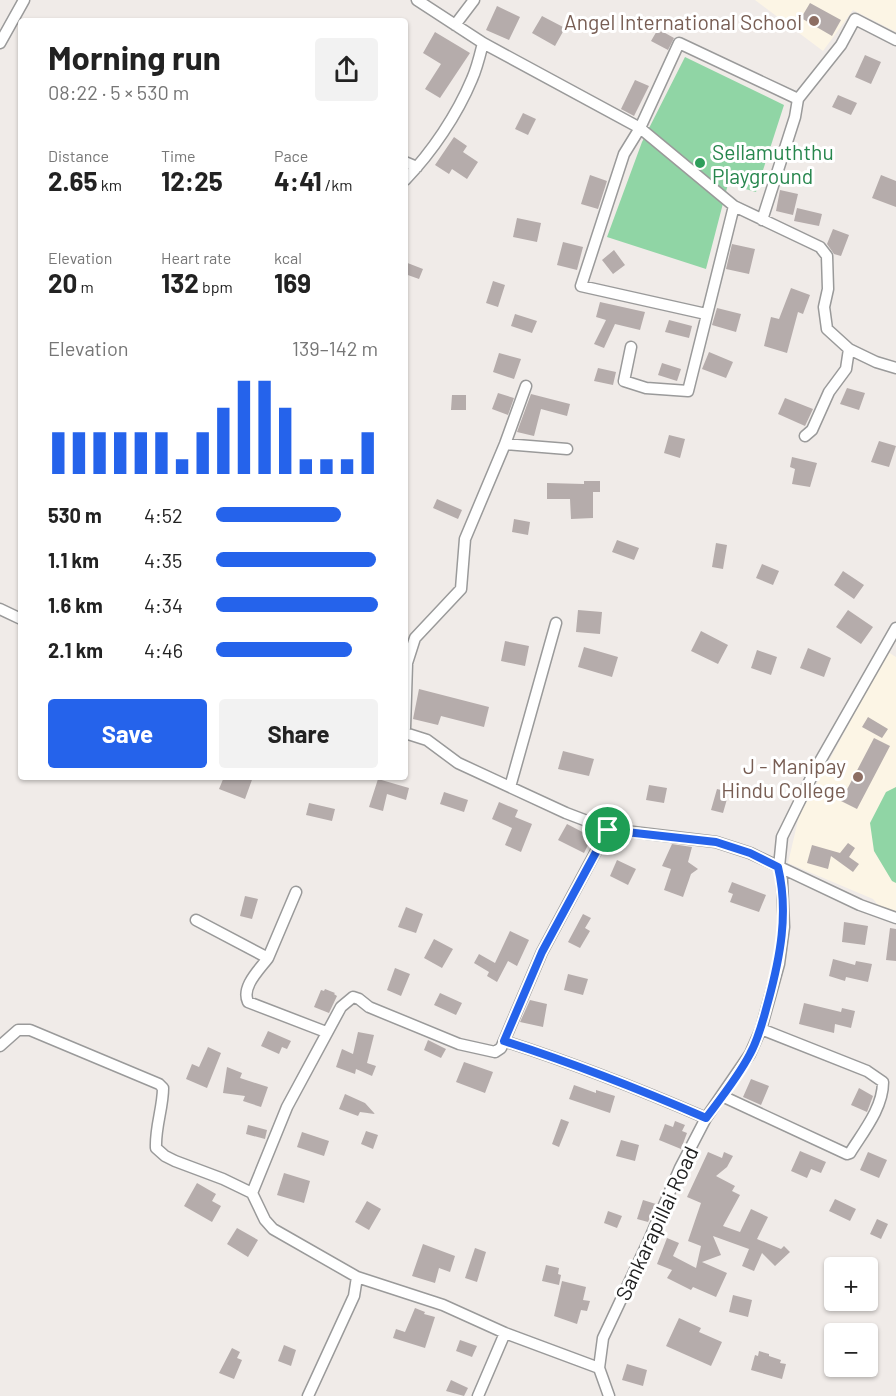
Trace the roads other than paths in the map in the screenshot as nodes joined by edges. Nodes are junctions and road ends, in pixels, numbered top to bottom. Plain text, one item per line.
1 (24, 0) edge
2 (417, 0) edge
3 (474, 0) edge
4 (455, 25) junction
5 (896, 39) edge
6 (0, 43) edge
7 (483, 43) junction
8 (798, 99) junction
9 (640, 128) junction
10 (408, 163) edge
11 (417, 167) junction
12 (408, 177) edge
13 (734, 206) junction
14 (762, 220) junction
15 (706, 314) junction
16 (632, 347) dead end
17 (849, 350) junction
18 (896, 368) edge
19 (526, 386) dead end
20 (805, 436) dead end
21 (505, 444) junction
22 (567, 449) dead end
23 (0, 609) edge
24 (18, 618) edge
25 (556, 623) dead end
26 (896, 628) edge
27 (408, 660) edge
28 (408, 734) edge
29 (510, 787) junction
30 (608, 830) junction
31 (778, 867) junction
32 (296, 892) dead end
33 (896, 918) edge
34 (196, 920) dead end
35 (268, 958) junction
36 (760, 1029) junction
37 (326, 1032) junction
38 (504, 1041) junction
39 (0, 1046) edge
40 (722, 1096) junction
41 (706, 1118) junction
42 (252, 1193) junction
43 (357, 1277) junction
44 (505, 1334) junction
45 (599, 1368) junction
46 (308, 1396) edge
47 (478, 1396) edge
48 (609, 1396) edge

1 - 6 street
2 - 4 street
3 - 4 street
4 - 7 street
5 - 8 street
7 - 9 street
7 - 11 street
8 - 9 street
8 - 14 street
9 - 13 street
9 - 15 street
10 - 11 street
11 - 12 street
13 - 14 street
13 - 15 street
14 - 17 street
15 - 16 street
17 - 18 street
17 - 20 street
19 - 21 street
21 - 22 street
21 - 27 street
23 - 24 street
25 - 29 street
26 - 31 street, Sankarapillai Road
28 - 29 street
29 - 30 street
30 - 31 street
30 - 38 street
31 - 33 street
31 - 36 street, Sankarapillai Road
32 - 35 street
34 - 35 street
35 - 37 street
36 - 40 street, Sankarapillai Road
36 - 40 street
37 - 38 street
37 - 42 street
38 - 41 street
39 - 42 street
40 - 41 street, Sankarapillai Road
41 - 45 street, Sankarapillai Road
42 - 43 street
43 - 44 street
43 - 46 street
44 - 45 street
44 - 47 street
45 - 48 street, Sankarapillai Road

